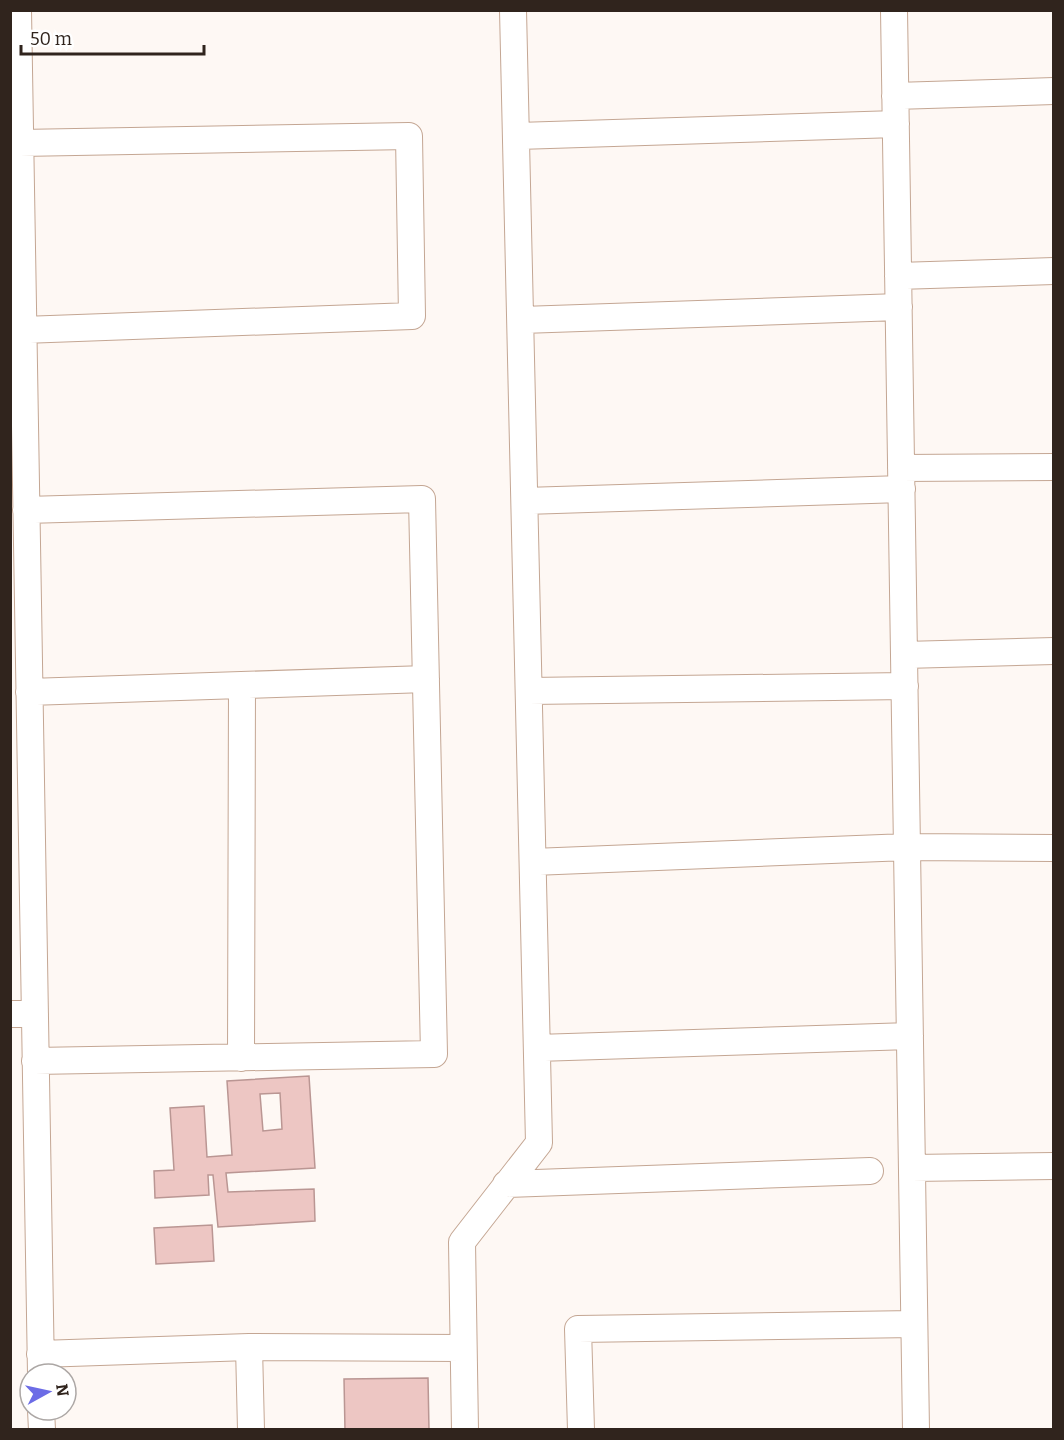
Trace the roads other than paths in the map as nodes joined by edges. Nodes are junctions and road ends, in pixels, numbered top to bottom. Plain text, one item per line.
1 (18, 10) edge
2 (513, 10) edge
3 (894, 10) edge
4 (1053, 91) edge
5 (896, 96) junction
6 (896, 124) junction
7 (518, 136) junction
8 (20, 143) junction
9 (1053, 271) edge
10 (898, 276) junction
11 (899, 307) junction
12 (522, 320) junction
13 (23, 330) junction
14 (1053, 467) edge
15 (901, 479) junction
16 (525, 501) junction
17 (26, 510) junction
18 (19, 604) edge
19 (1053, 651) edge
20 (904, 655) junction
21 (426, 679) junction
22 (242, 685) junction
23 (905, 686) junction
24 (530, 691) junction
25 (29, 692) junction
26 (907, 847) junction
27 (1053, 848) edge
28 (533, 862) junction
29 (22, 1014) edge
30 (910, 1036) junction
31 (537, 1048) junction
32 (241, 1058) junction
33 (35, 1061) junction
34 (1053, 1166) edge
35 (912, 1168) junction
36 (870, 1172) dead end
37 (506, 1184) junction
38 (914, 1324) junction
39 (249, 1347) junction
40 (463, 1348) junction
41 (40, 1362) edge
42 (65, 1362) edge
43 (251, 1430) edge
44 (465, 1430) edge
45 (581, 1430) edge
46 (916, 1430) edge

1 - 8 street
2 - 7 street
3 - 5 street
4 - 5 street
5 - 6 street
6 - 7 street
6 - 10 street
7 - 12 street
8 - 13 street
8 - 13 street
9 - 10 street
10 - 11 street
11 - 12 street
11 - 15 street
12 - 16 street
13 - 17 street
14 - 15 street
15 - 16 street
15 - 20 street
16 - 24 street
17 - 18 street
17 - 21 street
18 - 25 street
19 - 20 street
20 - 23 street
21 - 22 street
21 - 32 street
22 - 25 street
22 - 32 street
23 - 24 street
23 - 26 street
24 - 28 street
25 - 29 street
26 - 27 street
26 - 28 street
26 - 30 street
28 - 31 street
29 - 33 street
30 - 31 street
30 - 35 street
31 - 37 street
32 - 33 street
33 - 41 street
34 - 35 street
35 - 38 street
36 - 37 street
37 - 40 street
38 - 45 street
38 - 46 street
39 - 40 street
39 - 42 street
39 - 43 street
40 - 44 street

